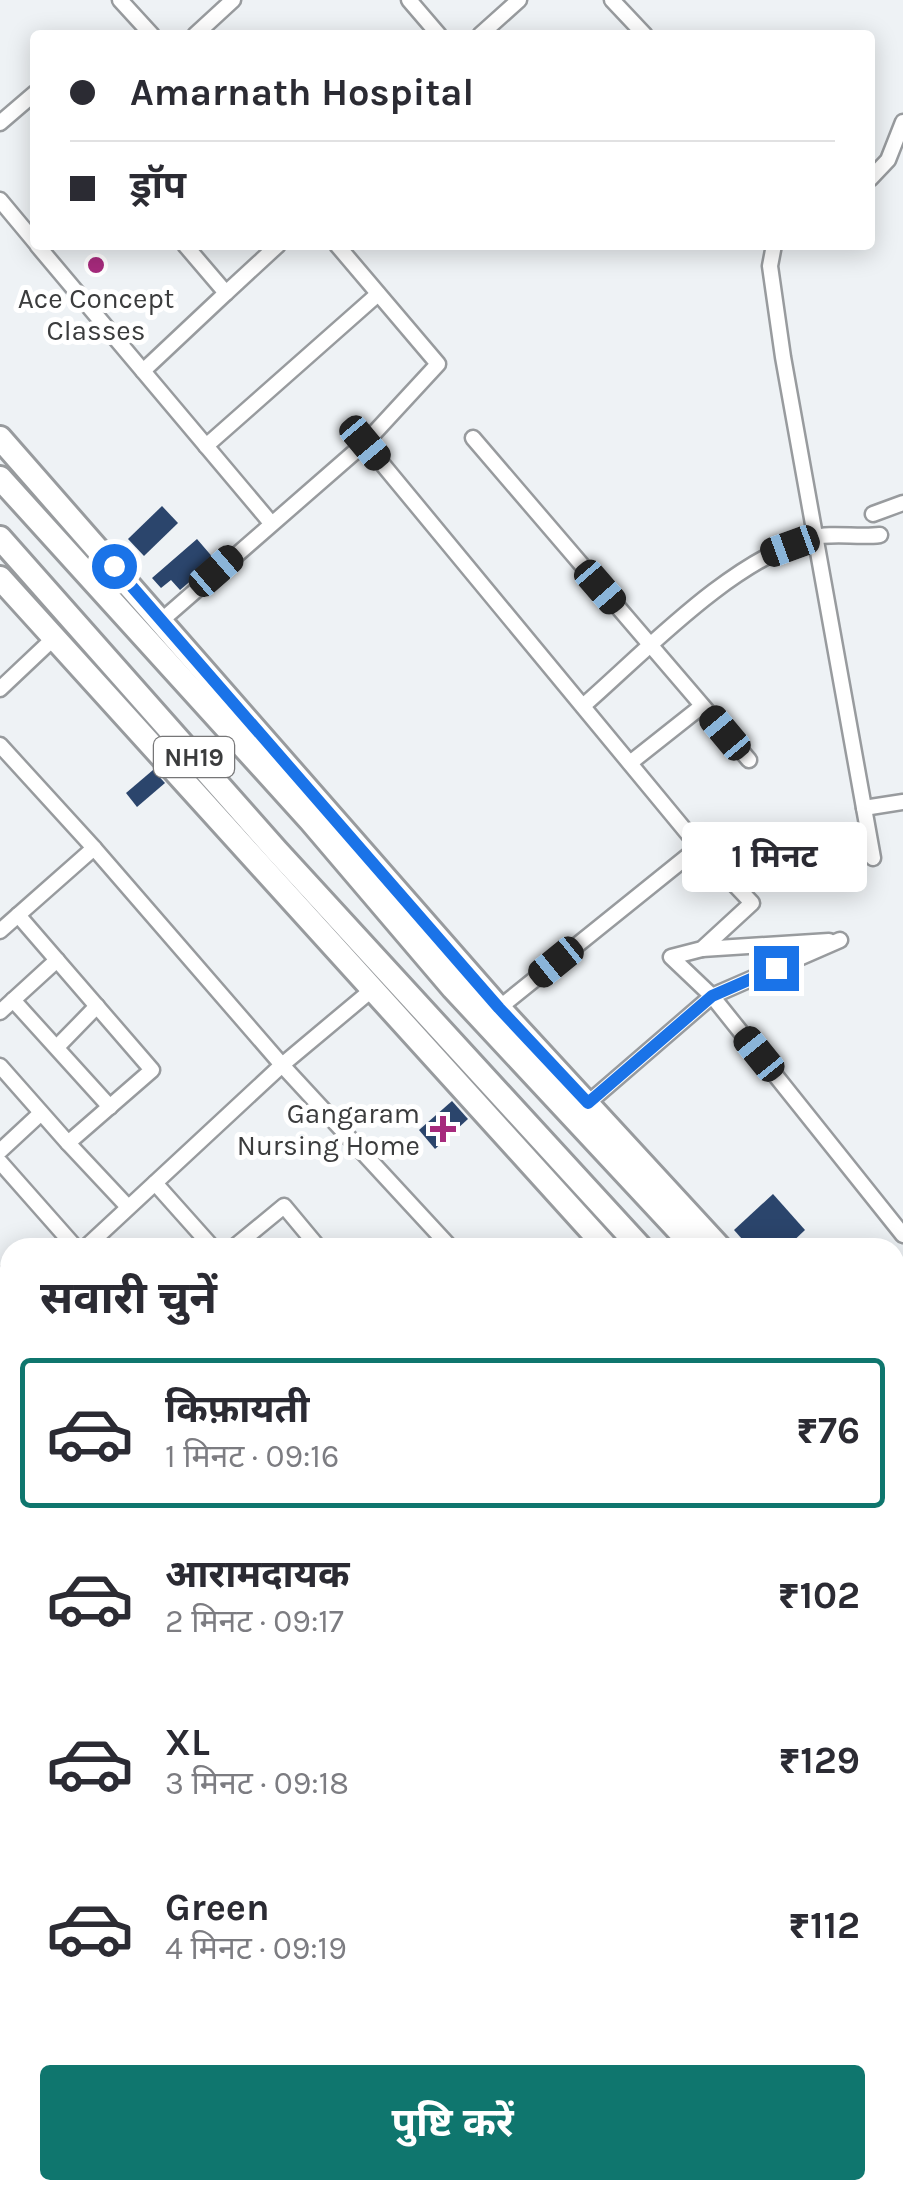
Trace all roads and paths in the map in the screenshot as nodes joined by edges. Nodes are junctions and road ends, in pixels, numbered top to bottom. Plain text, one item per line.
1 (120, 0) edge
2 (233, 0) edge
3 (408, 0) edge
4 (519, 0) edge
5 (612, 0) edge
6 (147, 30) edge
7 (201, 30) edge
8 (435, 30) edge
9 (486, 30) edge
10 (640, 30) edge
11 (30, 97) edge
12 (903, 122) edge
13 (0, 124) edge
14 (875, 174) edge
15 (0, 200) edge
16 (30, 234) edge
17 (43, 250) edge
18 (189, 250) edge
19 (273, 250) edge
20 (341, 250) edge
21 (773, 250) edge
22 (226, 294) junction
23 (378, 294) junction
24 (143, 371) junction
25 (0, 438) edge
26 (473, 438) dead end
27 (365, 443) junction
28 (206, 446) junction
29 (0, 478) edge
30 (903, 503) edge
31 (873, 514) dead end
32 (271, 523) junction
33 (880, 535) dead end
34 (815, 537) junction
35 (0, 538) edge
36 (0, 578) edge
37 (162, 620) junction
38 (54, 638) junction
39 (651, 646) junction
40 (0, 689) edge
41 (582, 706) junction
42 (702, 706) junction
43 (0, 746) edge
44 (749, 760) dead end
45 (630, 764) junction
46 (903, 802) edge
47 (864, 808) junction
48 (700, 847) junction
49 (94, 848) junction
50 (874, 858) dead end
51 (18, 915) junction
52 (0, 931) edge
53 (702, 949) junction
54 (57, 960) junction
55 (382, 981) junction
56 (712, 996) junction
57 (13, 1000) junction
58 (97, 1006) junction
59 (499, 1008) junction
60 (0, 1012) edge
61 (58, 1046) junction
62 (282, 1065) junction
63 (0, 1066) edge
64 (588, 1103) junction
65 (110, 1106) junction
66 (41, 1113) junction
67 (68, 1144) junction
68 (0, 1151) edge
69 (0, 1162) edge
70 (154, 1183) junction
71 (128, 1207) junction
72 (903, 1236) edge
73 (67, 1238) edge
74 (96, 1238) edge
75 (204, 1238) edge
76 (246, 1238) edge
77 (311, 1238) edge
78 (442, 1238) edge
79 (598, 1238) edge
80 (631, 1238) edge
81 (686, 1238) edge
82 (711, 1238) edge

1 - 6 street
2 - 7 street
3 - 8 street
4 - 9 street
5 - 10 street
11 - 13 street
12 - 14 street
15 - 16 street
17 - 24 street
18 - 22 street
19 - 22 street
20 - 23 street
21 - 34 street
22 - 24 street
23 - 27 street
23 - 28 street
24 - 28 street
25 - 37 main road
26 - 39 street
27 - 32 street
27 - 41 street
28 - 32 street
29 - 81 main road, NH19
30 - 31 street
32 - 37 street
33 - 34 street
34 - 39 street
34 - 47 street
35 - 55 main road, NH19
36 - 38 main road
37 - 59 main road
38 - 40 street
38 - 55 main road
39 - 41 street
39 - 42 street
41 - 45 street
42 - 44 street
42 - 45 street
43 - 49 street
45 - 48 street
46 - 47 street
47 - 50 street
48 - 53 street
48 - 59 street
49 - 51 street
49 - 62 street
51 - 52 street
51 - 54 street
53 - 56 street
53 - 56 street
54 - 57 street
54 - 58 street
55 - 62 street
55 - 79 main road
55 - 80 main road, NH19
56 - 64 street
56 - 72 street
57 - 60 street
57 - 61 street
58 - 61 street
58 - 65 street
59 - 64 main road
61 - 65 street
62 - 70 street
62 - 78 street
63 - 66 street
64 - 82 main road
65 - 67 street
66 - 67 street
66 - 68 street
67 - 71 street
69 - 73 street
70 - 71 street
70 - 75 street
71 - 74 street
76 - 77 street

